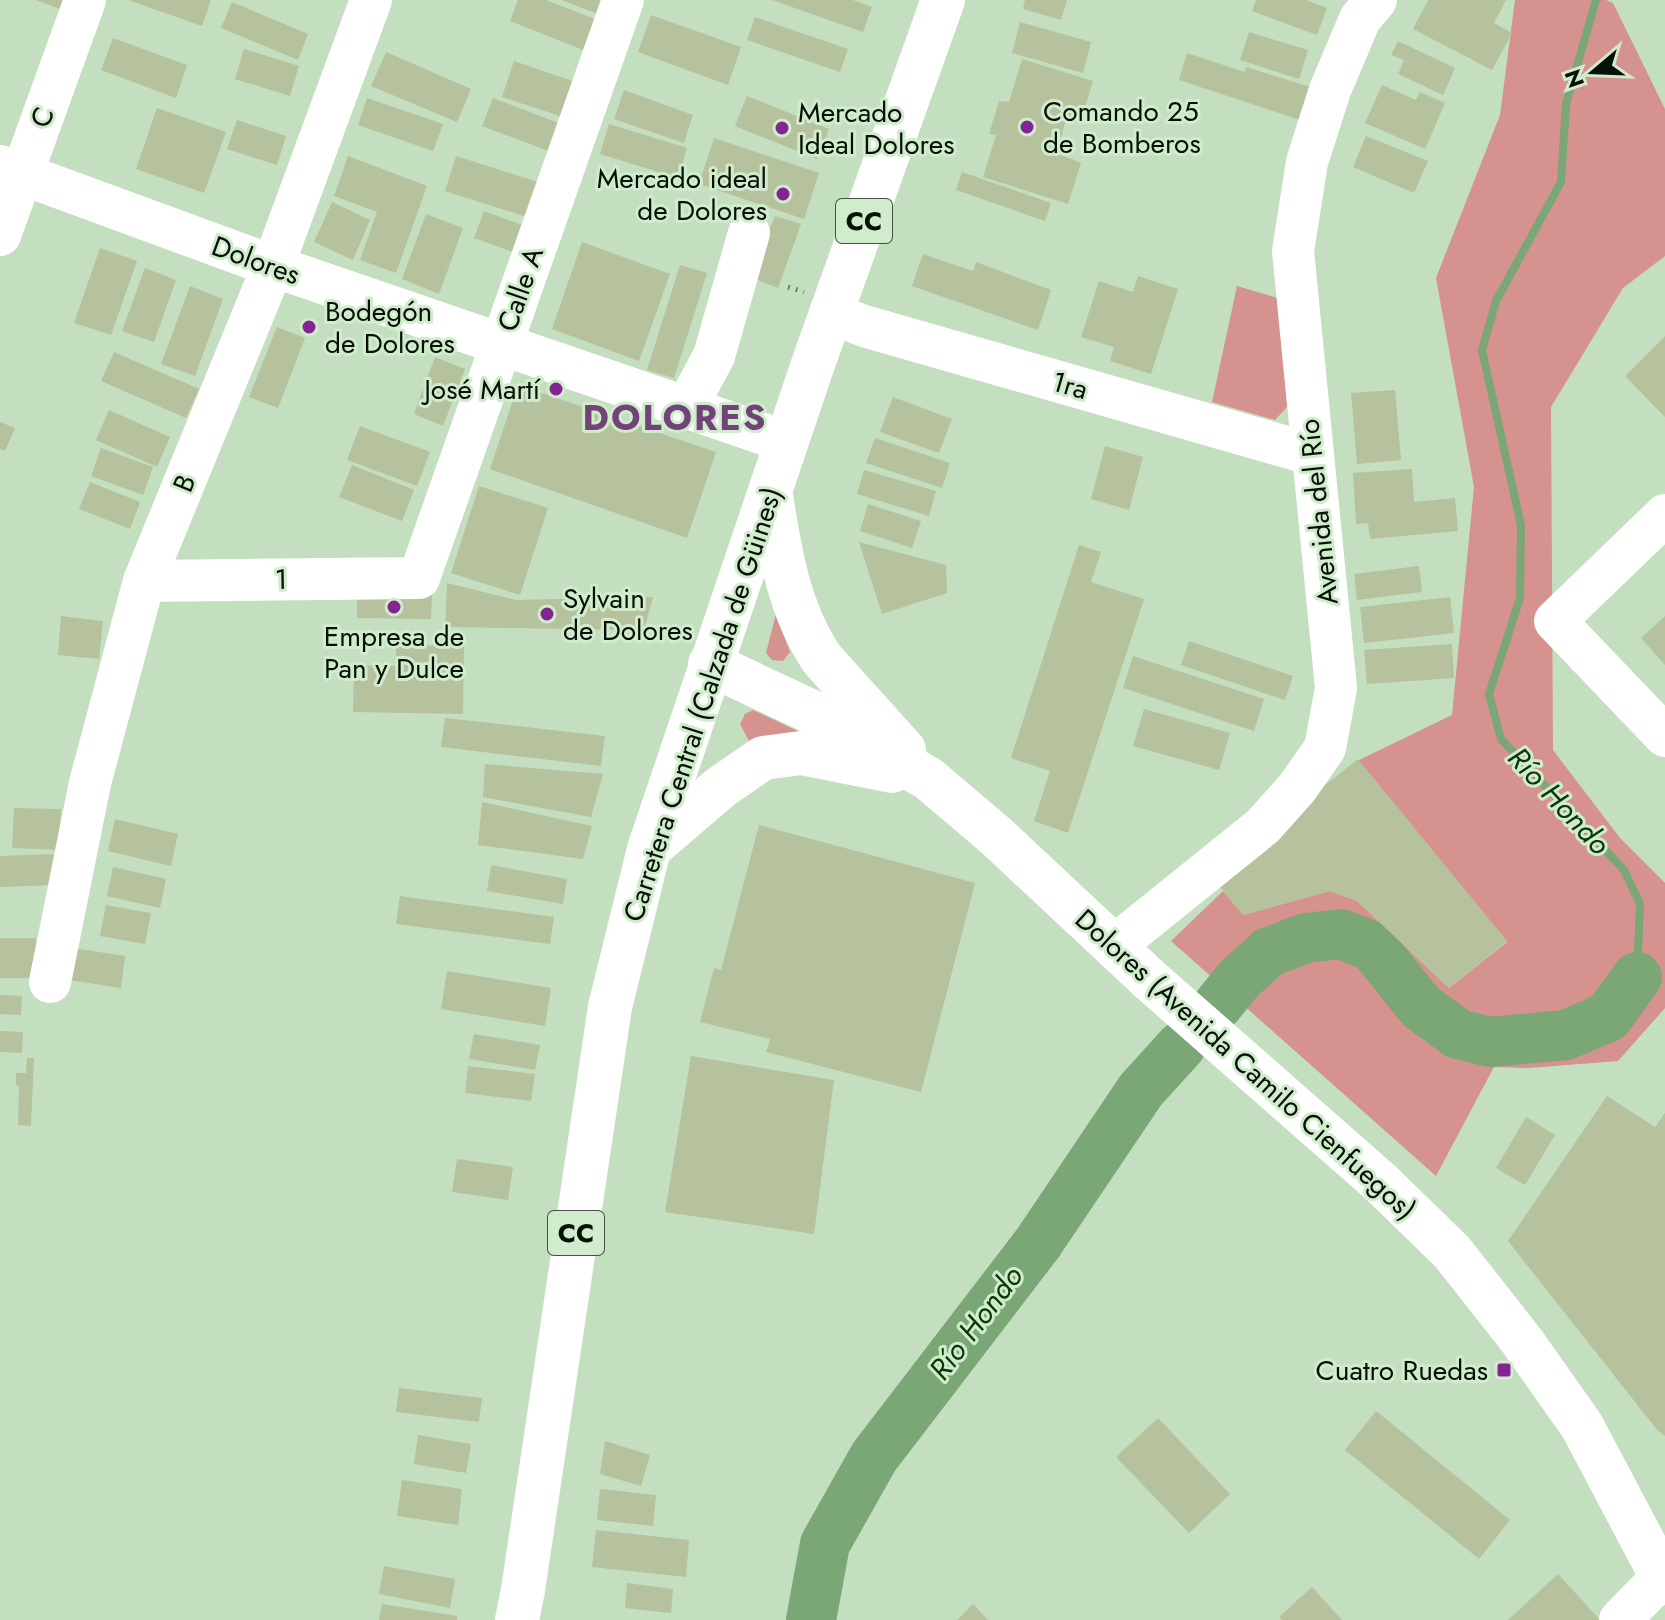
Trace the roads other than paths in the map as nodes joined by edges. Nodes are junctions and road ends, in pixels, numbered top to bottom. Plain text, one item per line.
1 (85, 0) edge
2 (371, 0) edge
3 (623, 0) edge
4 (943, 0) edge
5 (1376, 0) edge
6 (11, 170) edge
7 (749, 233) dead end
8 (0, 235) edge
9 (273, 266) junction
10 (830, 313) junction
11 (501, 343) junction
12 (686, 408) junction
13 (787, 442) junction
14 (1311, 454) junction
15 (770, 490) junction
16 (1665, 515) edge
17 (419, 578) joint
18 (144, 581) junction
19 (710, 664) junction
20 (1665, 736) edge
21 (929, 779) junction
22 (649, 849) junction
23 (1114, 946) junction
24 (50, 982) dead end
25 (1664, 1578) edge
26 (517, 1620) edge
27 (1620, 1620) edge

1 - 6 street, C
2 - 9 street, B
3 - 11 street, Calle A
4 - 10 main road, Carretera Central (Calzada de Güines) / CC
5 - 14 street, Avenida del Río
6 - 8 street, C
6 - 9 street, Dolores
7 - 12 street
9 - 11 street, Dolores
9 - 18 street, B
10 - 13 main road, Carretera Central (Calzada de Güines) / CC
10 - 14 street, 1ra
11 - 12 street, Dolores
11 - 17 street, Calle A
12 - 13 street, Dolores
13 - 15 main road, Carretera Central (Calzada de Güines) / CC
14 - 23 street, Avenida del Río
15 - 19 main road, Carretera Central (Calzada de Güines) / CC
15 - 21 main road
16 - 20 street
17 - 18 street, 1
18 - 24 street, B
19 - 21 main road, Dolores (Avenida Camilo Cienfuegos)
19 - 22 main road, Carretera Central (Calzada de Güines) / CC
21 - 22 main road
21 - 23 main road, Dolores (Avenida Camilo Cienfuegos)
22 - 26 main road, Carretera Central (Calzada de Güines) / CC
23 - 25 main road, Dolores (Avenida Camilo Cienfuegos)
25 - 27 street

